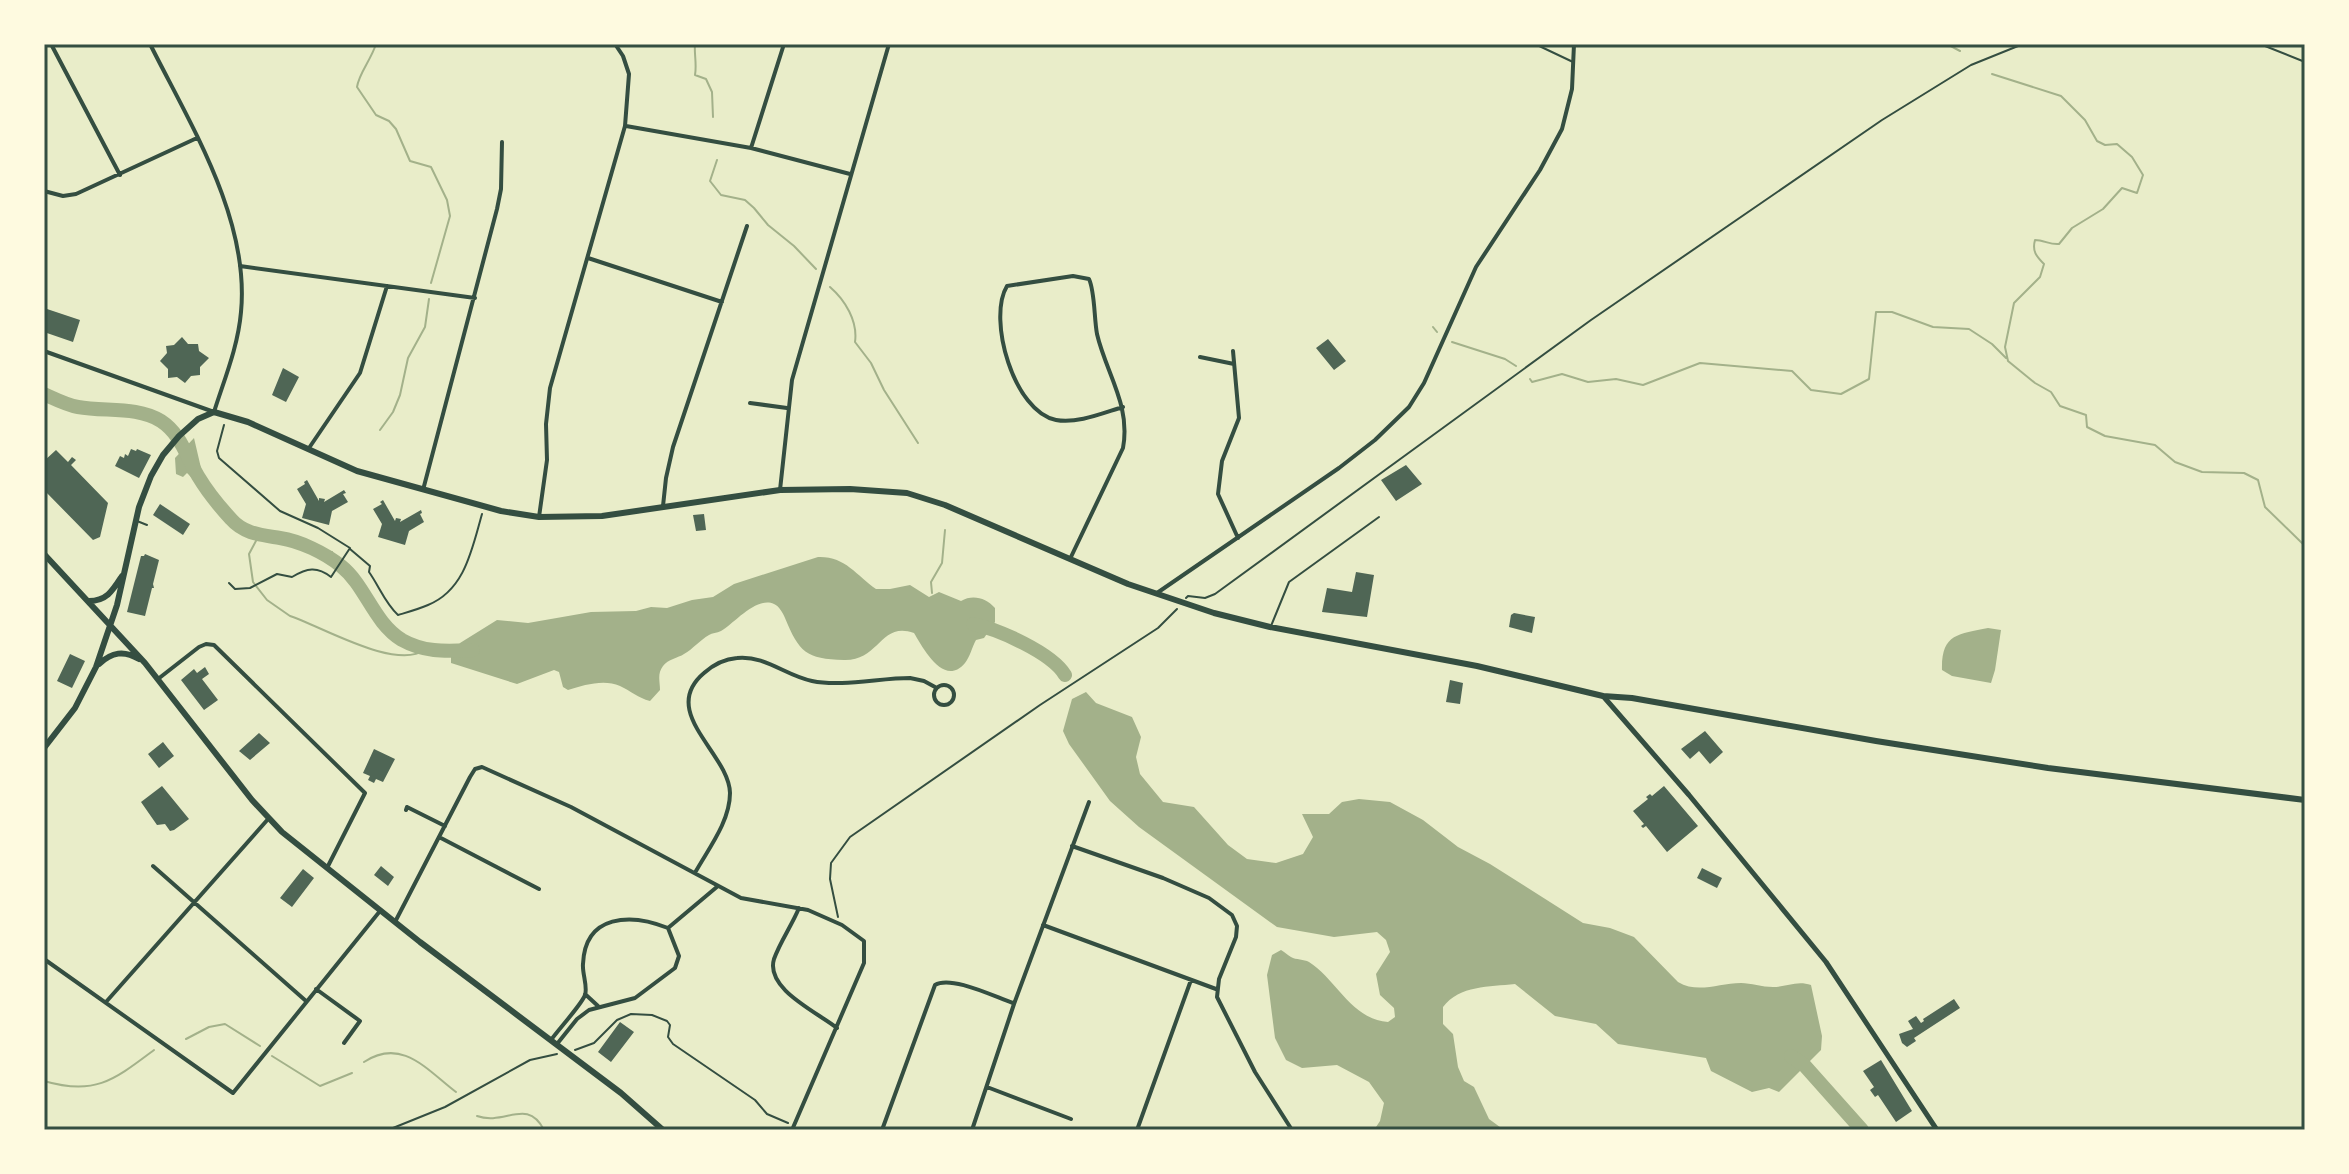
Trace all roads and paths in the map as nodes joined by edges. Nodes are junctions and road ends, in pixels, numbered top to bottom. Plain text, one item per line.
1 (51, 44) edge
2 (150, 44) edge
3 (615, 44) edge
4 (784, 44) edge
5 (889, 44) edge
6 (1535, 44) edge
7 (1574, 44) edge
8 (2023, 44) edge
9 (2260, 44) edge
10 (1574, 62) junction
11 (2305, 62) edge
12 (625, 126) junction
13 (197, 138) junction
14 (502, 142) dead end
15 (751, 148) junction
16 (850, 174) junction
17 (120, 175) junction
18 (44, 191) edge
19 (747, 226) dead end
20 (588, 258) junction
21 (240, 266) junction
22 (387, 286) junction
23 (475, 298) junction
24 (722, 302) junction
25 (44, 351) edge
26 (1233, 351) dead end
27 (1200, 357) dead end
28 (1234, 364) junction
29 (750, 403) dead end
30 (1123, 407) junction
31 (787, 408) junction
32 (214, 412) junction
33 (224, 425) dead end
34 (308, 450) junction
35 (423, 490) junction
36 (780, 490) junction
37 (663, 506) junction
38 (482, 514) dead end
39 (539, 517) junction
40 (1379, 517) dead end
41 (136, 520) junction
42 (147, 525) dead end
43 (1238, 538) junction
44 (350, 548) junction
45 (44, 554) edge
46 (1070, 559) junction
47 (124, 573) junction
48 (229, 583) dead end
49 (1157, 593) junction
50 (1215, 594) dead end
51 (89, 601) junction
52 (112, 625) junction
53 (1270, 627) junction
54 (1158, 628) dead end
55 (145, 663) junction
56 (96, 667) junction
57 (158, 679) junction
58 (935, 687) junction
59 (1603, 696) junction
60 (56, 720) dead end
61 (62, 726) junction
62 (44, 748) edge
63 (2305, 800) edge
64 (1089, 802) dead end
65 (406, 810) dead end
66 (269, 818) junction
67 (445, 826) junction
68 (439, 837) junction
69 (1072, 846) junction
70 (153, 866) dead end
71 (327, 868) junction
72 (696, 871) junction
73 (719, 886) junction
74 (539, 889) dead end
75 (193, 903) junction
76 (799, 908) junction
77 (380, 911) junction
78 (838, 917) dead end
79 (395, 922) junction
80 (1043, 925) junction
81 (668, 928) junction
82 (44, 959) edge
83 (1191, 980) junction
84 (316, 989) junction
85 (1216, 989) junction
86 (585, 994) junction
87 (306, 1001) junction
88 (106, 1002) junction
89 (1014, 1004) junction
90 (599, 1006) junction
91 (837, 1028) junction
92 (554, 1042) junction
93 (344, 1043) dead end
94 (567, 1052) junction
95 (987, 1086) junction
96 (1071, 1119) dead end
97 (792, 1127) edge
98 (388, 1130) edge
99 (663, 1130) edge
100 (882, 1130) edge
101 (972, 1130) edge
102 (1137, 1130) edge
103 (1292, 1130) edge
104 (1937, 1130) edge

1 - 17 street
2 - 13 street
3 - 12 street
4 - 15 street
5 - 16 street
6 - 10 lane
7 - 10 street
8 - 50 path
9 - 11 path
10 - 43 street
12 - 15 street
12 - 20 street
13 - 17 street
13 - 21 street
14 - 23 street
15 - 16 street
16 - 31 street
17 - 18 street
19 - 24 street
20 - 24 street
20 - 39 street
21 - 22 street
21 - 32 street
22 - 23 street
22 - 34 street
23 - 35 street
24 - 37 street
25 - 32 street
26 - 28 street
27 - 28 street
28 - 43 street
29 - 31 street
30 - 30 street
30 - 46 street
31 - 36 street
32 - 34 main road
32 - 41 main road
33 - 44 path
34 - 35 main road
35 - 39 main road
36 - 37 main road
36 - 46 main road
37 - 39 main road
38 - 44 path
40 - 53 lane
41 - 42 lane
41 - 47 main road
43 - 49 street
44 - 48 path
45 - 51 main road
46 - 49 main road
47 - 51 main road
47 - 52 main road
49 - 53 main road
51 - 52 main road
52 - 55 main road
52 - 56 main road
53 - 59 main road
54 - 78 path
55 - 56 main road
55 - 57 main road
56 - 61 main road
57 - 66 main road
57 - 71 street
58 - 58 street
58 - 72 street
59 - 63 main road
59 - 104 street
60 - 61 lane
61 - 62 main road
64 - 69 street
65 - 67 street
66 - 71 main road
66 - 75 street
67 - 68 street
67 - 72 street
68 - 74 street
68 - 79 street
69 - 80 street
69 - 85 street
70 - 75 street
71 - 77 main road
72 - 73 street
73 - 76 street
73 - 81 street
75 - 87 street
75 - 88 street
76 - 91 street
76 - 91 street
77 - 79 main road
77 - 84 street
79 - 92 main road
80 - 83 street
80 - 89 street
81 - 86 street
81 - 90 street
82 - 88 street
83 - 85 street
83 - 102 street
84 - 87 street
84 - 93 street
85 - 103 street
86 - 90 street
86 - 92 street
87 - 88 street
89 - 95 street
89 - 100 street
90 - 92 street
91 - 97 street
92 - 94 main road
94 - 97 path
94 - 98 path
94 - 99 main road
95 - 96 street
95 - 101 street

